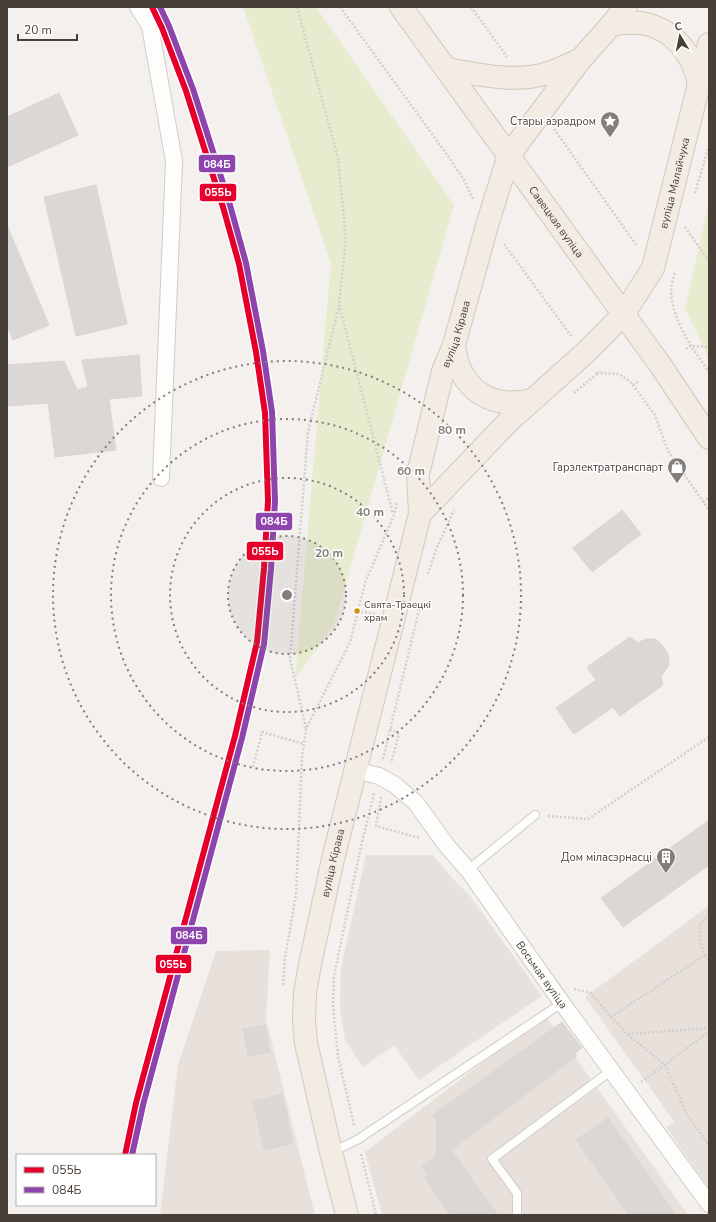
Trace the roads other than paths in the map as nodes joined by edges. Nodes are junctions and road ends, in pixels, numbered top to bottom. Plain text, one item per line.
1 (138, 7) edge
2 (402, 7) edge
3 (626, 7) edge
4 (612, 24) junction
5 (709, 44) edge
6 (580, 60) junction
7 (446, 69) junction
8 (699, 86) junction
9 (509, 155) junction
10 (624, 316) junction
11 (454, 345) junction
12 (532, 400) junction
13 (709, 438) edge
14 (161, 478) dead end
15 (420, 514) junction
16 (355, 770) junction
17 (536, 815) road end
18 (468, 870) junction
19 (562, 1003) junction
20 (612, 1070) junction
21 (331, 1152) junction
22 (709, 1204) edge
23 (347, 1215) edge
24 (517, 1215) edge

1 - 14 street
2 - 7 main road, Савецкая вуліца
3 - 4 main road
4 - 6 main road
4 - 8 main road
5 - 8 main road, вуліца Малайчука
6 - 7 main road
6 - 9 main road
7 - 9 main road, Савецкая вуліца
8 - 10 main road, вуліца Малайчука
9 - 10 main road, Савецкая вуліца
9 - 11 main road, вуліца Кірава
10 - 12 main road
10 - 13 main road, Савецкая вуліца
11 - 12 main road
11 - 15 main road, вуліца Кірава
12 - 15 main road
15 - 16 main road, вуліца Кірава
16 - 18 street, Восьмая вуліца
16 - 21 main road, вуліца Кірава
17 - 18 lane
18 - 19 street, Восьмая вуліца
19 - 20 street, Восьмая вуліца
19 - 21 lane
20 - 22 street, Восьмая вуліца
20 - 24 lane
21 - 23 main road, вуліца Кірава

